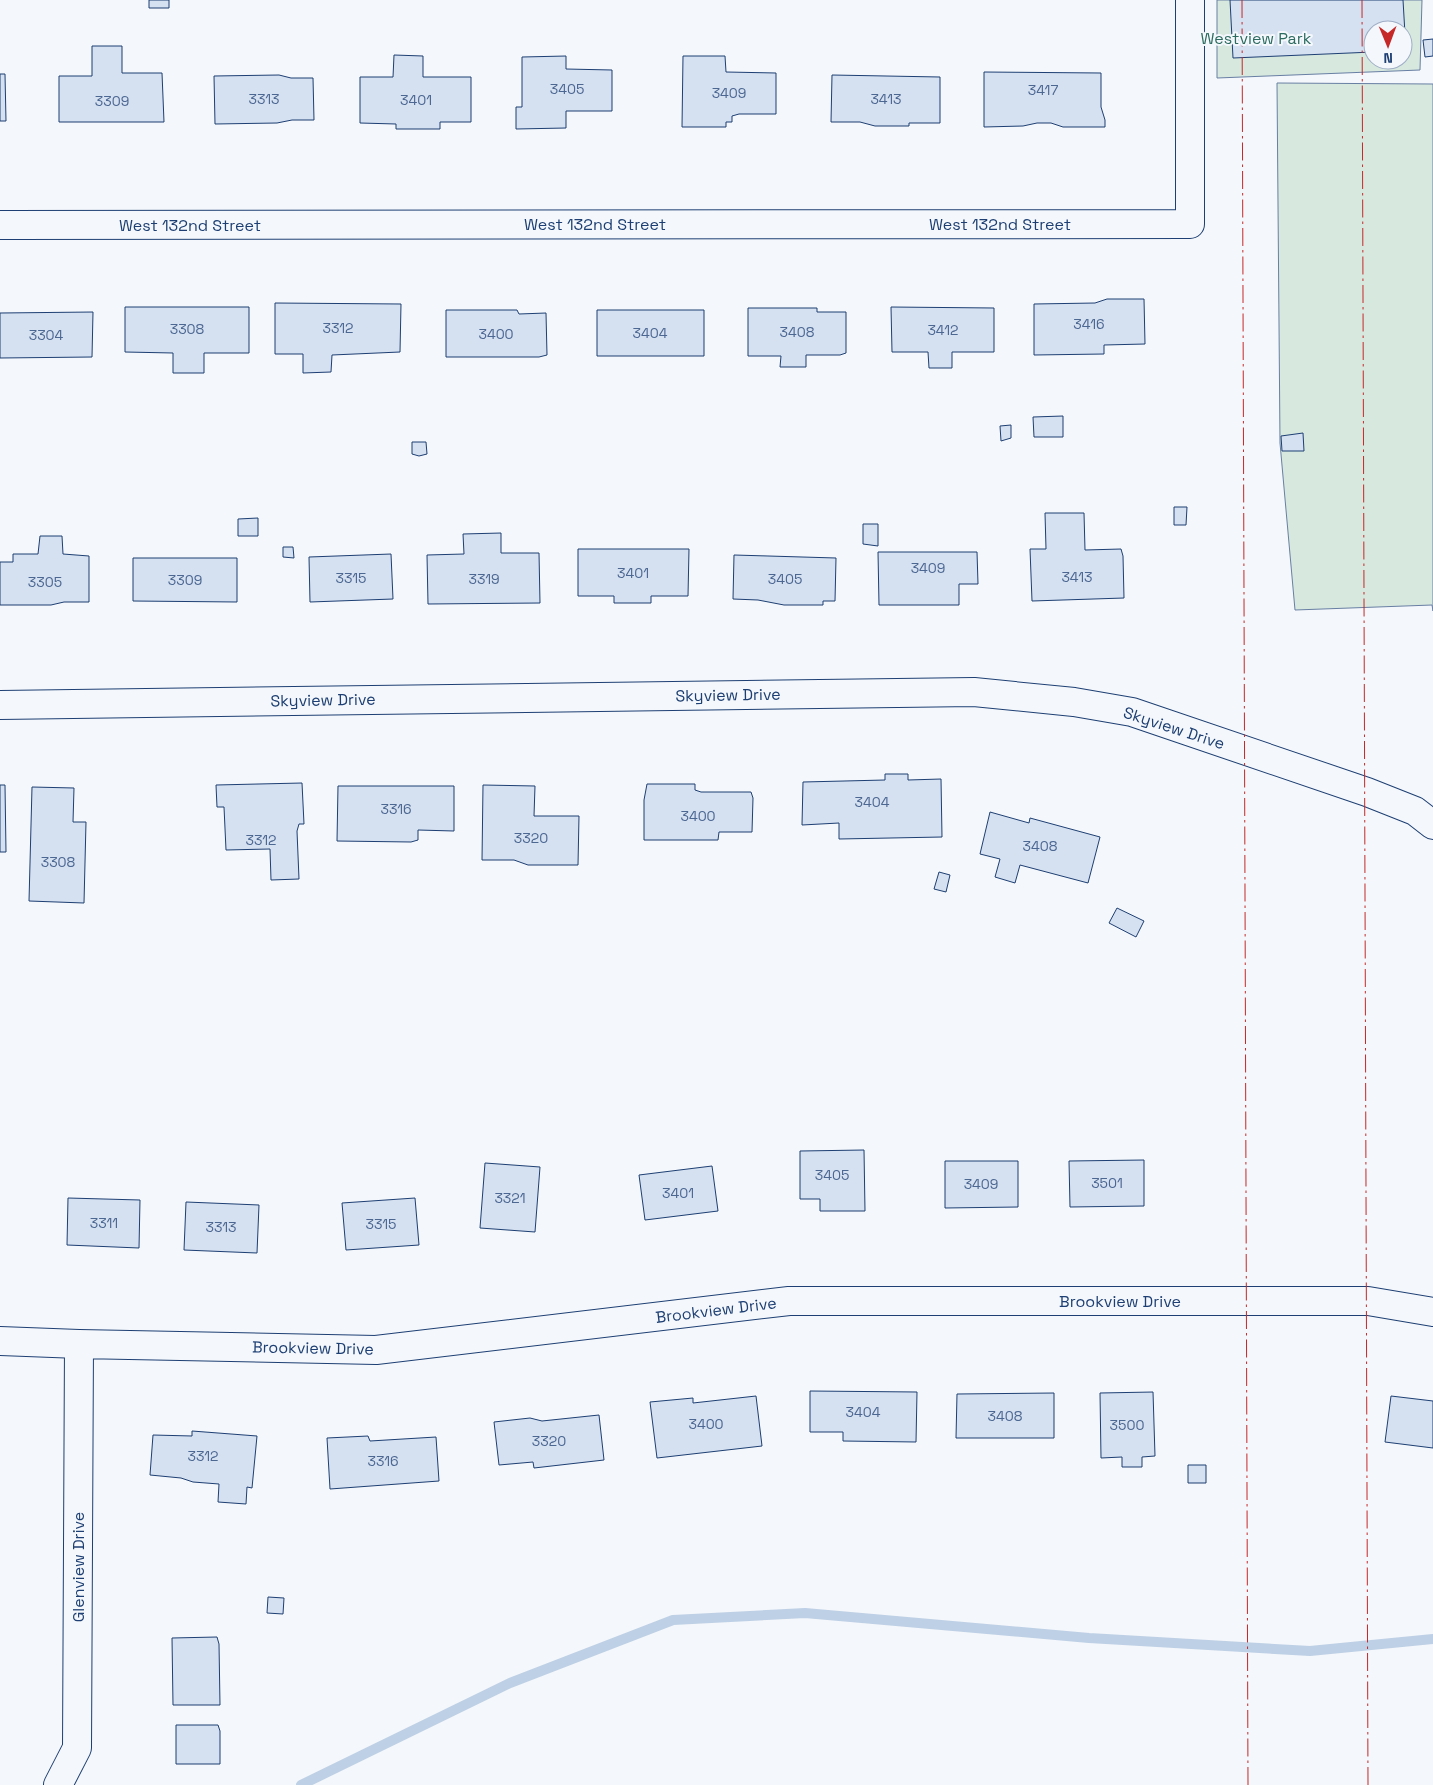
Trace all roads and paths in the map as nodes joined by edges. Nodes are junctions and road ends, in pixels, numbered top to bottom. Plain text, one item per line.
1 (1190, 0) edge
2 (0, 225) edge
3 (0, 705) edge
4 (1433, 825) edge
5 (1433, 1312) edge
6 (0, 1341) edge
7 (80, 1344) junction
8 (58, 1785) edge

1 - 2 street, West 132nd Street
3 - 4 street, Skyview Drive
5 - 7 street, Brookview Drive
6 - 7 street, Brookview Drive
7 - 8 street, Glenview Drive

